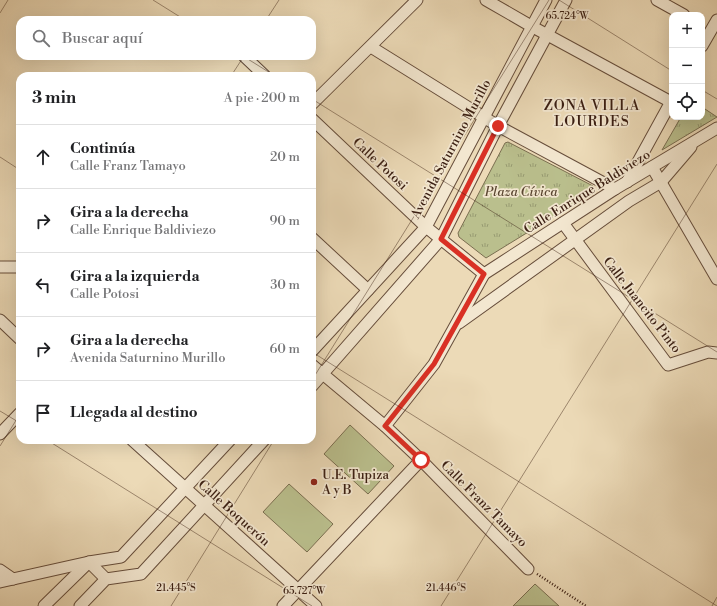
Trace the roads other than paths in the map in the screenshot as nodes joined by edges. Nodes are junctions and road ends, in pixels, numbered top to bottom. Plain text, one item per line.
1 (416, 0) edge
2 (486, 0) edge
3 (546, 0) edge
4 (566, 0) edge
5 (657, 0) edge
6 (679, 12) edge
7 (717, 20) edge
8 (531, 26) junction
9 (707, 27) edge
10 (546, 35) junction
11 (371, 47) junction
12 (248, 60) edge
13 (261, 72) edge
14 (669, 99) edge
15 (316, 100) edge
16 (669, 106) edge
17 (484, 117) junction
18 (316, 123) edge
19 (498, 126) junction
20 (717, 128) edge
21 (699, 139) junction
22 (652, 167) junction
23 (661, 182) junction
24 (627, 183) junction
25 (615, 189) junction
26 (563, 224) junction
27 (426, 227) junction
28 (441, 239) junction
29 (575, 240) junction
30 (316, 242) edge
31 (0, 267) edge
32 (16, 267) edge
33 (484, 274) junction
34 (717, 279) edge
35 (368, 290) junction
36 (0, 320) edge
37 (455, 326) junction
38 (16, 335) edge
39 (316, 346) edge
40 (717, 353) edge
41 (316, 369) edge
42 (322, 375) junction
43 (316, 382) edge
44 (16, 417) edge
45 (385, 426) junction
46 (0, 434) edge
47 (136, 444) edge
48 (226, 444) edge
49 (259, 444) edge
50 (421, 460) junction
51 (186, 488) junction
52 (204, 504) junction
53 (89, 562) junction
54 (528, 569) road end
55 (0, 570) edge
56 (13, 579) junction
57 (106, 579) junction
58 (0, 582) edge
59 (297, 589) junction
60 (44, 606) edge
61 (80, 606) edge
62 (283, 606) edge
63 (316, 606) edge

1 - 11 street
2 - 8 street
3 - 8 street, Avenida Saturnino Murillo
4 - 10 street
5 - 6 street
7 - 9 street
8 - 10 street
8 - 17 street, Avenida Saturnino Murillo
10 - 14 street
10 - 19 street
11 - 15 street
11 - 17 street
12 - 13 street
16 - 24 street
17 - 19 street
17 - 27 street, Avenida Saturnino Murillo
18 - 27 street, Calle Potosi
19 - 25 street
19 - 28 street
20 - 21 street, Calle Enrique Baldiviezo
21 - 22 street, Calle Enrique Baldiviezo
21 - 23 street
22 - 23 street
22 - 24 street, Calle Enrique Baldiviezo
23 - 29 street
23 - 34 street
24 - 25 street, Calle Enrique Baldiviezo
25 - 26 street, Calle Enrique Baldiviezo
26 - 29 street, Calle Juancito Pinto
26 - 33 street, Calle Enrique Baldiviezo
27 - 28 street, Calle Potosi
27 - 35 street, Avenida Saturnino Murillo
28 - 33 street, Calle Potosi
28 - 42 street
29 - 37 street
29 - 40 street, Calle Juancito Pinto
30 - 35 street
31 - 32 street
33 - 37 street, Calle Enrique Baldiviezo
35 - 39 street, Avenida Saturnino Murillo
36 - 38 street
37 - 45 street, Calle Enrique Baldiviezo
41 - 42 street, Calle Franz Tamayo
42 - 43 street
42 - 45 street, Calle Franz Tamayo
44 - 46 street
45 - 50 street, Calle Franz Tamayo
47 - 51 street, Calle Boquerón
48 - 51 street
49 - 52 street
50 - 54 street, Calle Franz Tamayo
50 - 59 street
51 - 52 street, Calle Boquerón
51 - 53 street
52 - 57 street
52 - 59 street, Calle Boquerón
53 - 56 street
53 - 57 street
53 - 60 street
55 - 56 street
56 - 58 street
57 - 61 street
59 - 62 street
59 - 63 street, Calle Boquerón

